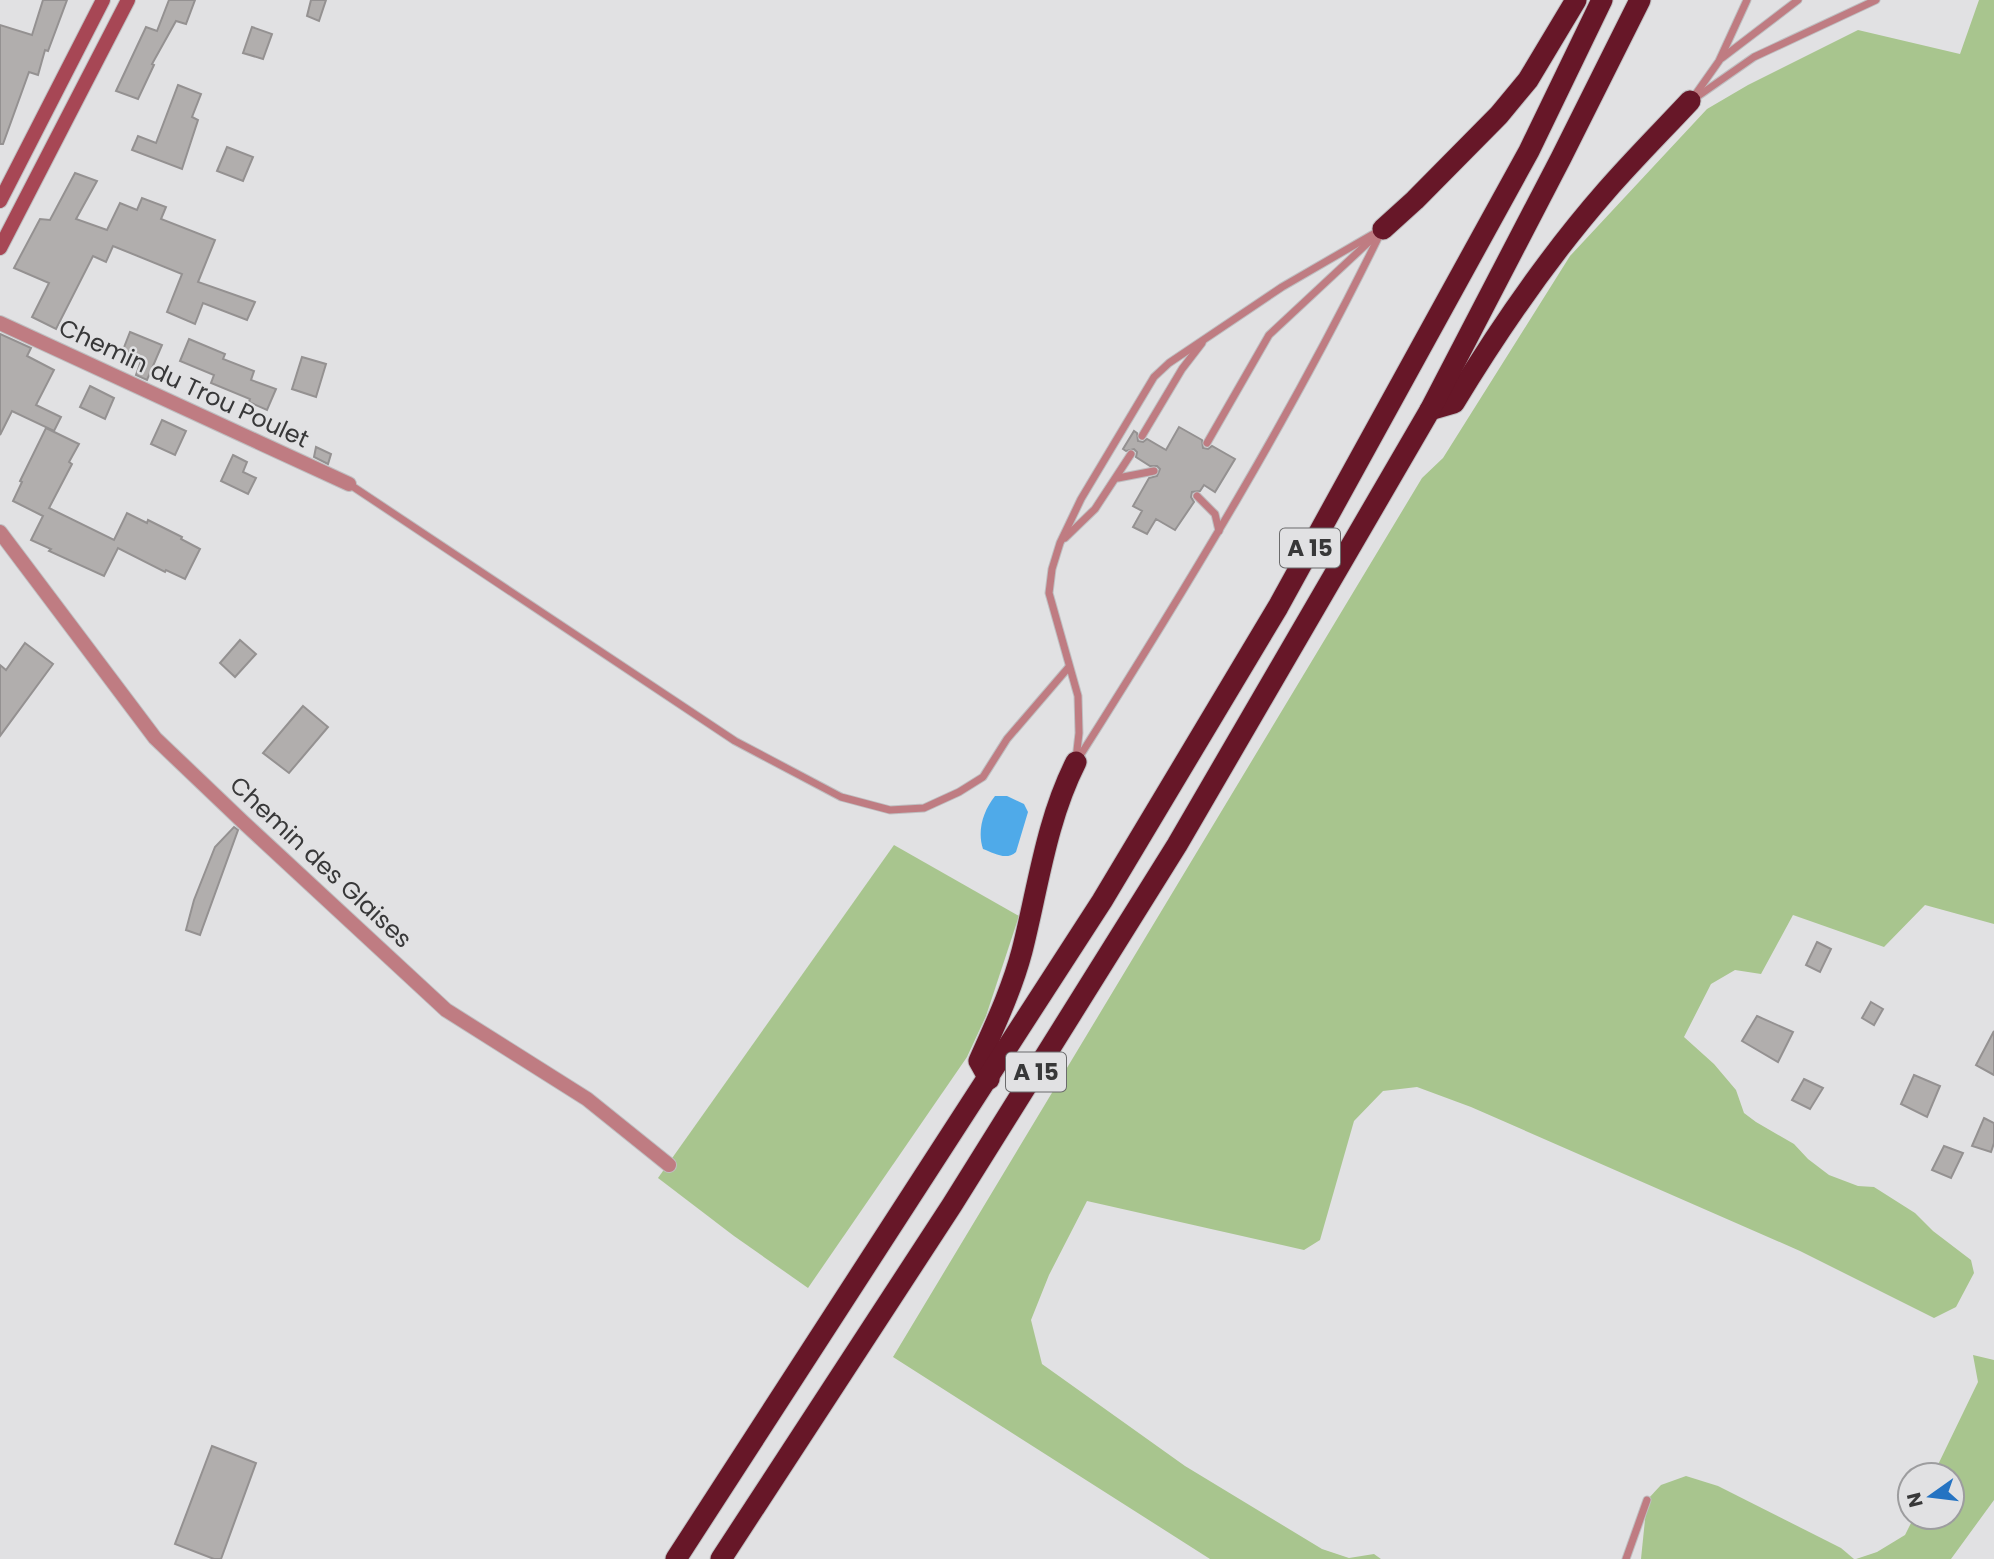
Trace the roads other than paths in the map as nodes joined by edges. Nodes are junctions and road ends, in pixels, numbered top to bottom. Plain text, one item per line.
1 (103, 0) edge
2 (128, 0) edge
3 (1576, 0) edge
4 (1602, 0) edge
5 (1640, 0) edge
6 (1747, 0) edge
7 (1798, 0) edge
8 (1876, 0) edge
9 (1719, 61) junction
10 (1690, 101) junction
11 (0, 201) edge
12 (1383, 229) junction
13 (0, 248) edge
14 (0, 323) edge
15 (1207, 337) junction
16 (1430, 410) junction
17 (1142, 436) dead end
18 (1207, 443) dead end
19 (1131, 454) dead end
20 (1154, 471) dead end
21 (1118, 478) junction
22 (349, 485) joint
23 (1197, 496) dead end
24 (1219, 531) junction
25 (0, 532) edge
26 (1060, 543) junction
27 (1068, 668) junction
28 (1076, 762) junction
29 (989, 1079) junction
30 (669, 1165) dead end
31 (1647, 1500) dead end
32 (676, 1559) edge
33 (721, 1559) edge
34 (1626, 1559) edge

1 - 11 main road
2 - 13 main road
3 - 12 highway
4 - 29 highway, A 15
5 - 16 highway, A 15
6 - 9 lane
7 - 9 lane
8 - 10 lane
9 - 10 lane
10 - 16 highway
12 - 15 lane
12 - 18 lane
12 - 24 lane
14 - 22 street, Chemin du Trou Poulet
15 - 17 lane
15 - 26 lane
16 - 33 highway, A 15
19 - 21 lane
20 - 21 lane
21 - 26 lane
22 - 27 lane
23 - 24 lane
24 - 28 lane
25 - 30 street, Chemin des Glaises
26 - 27 lane
27 - 28 lane
28 - 29 highway
29 - 32 highway, A 15
31 - 34 lane

